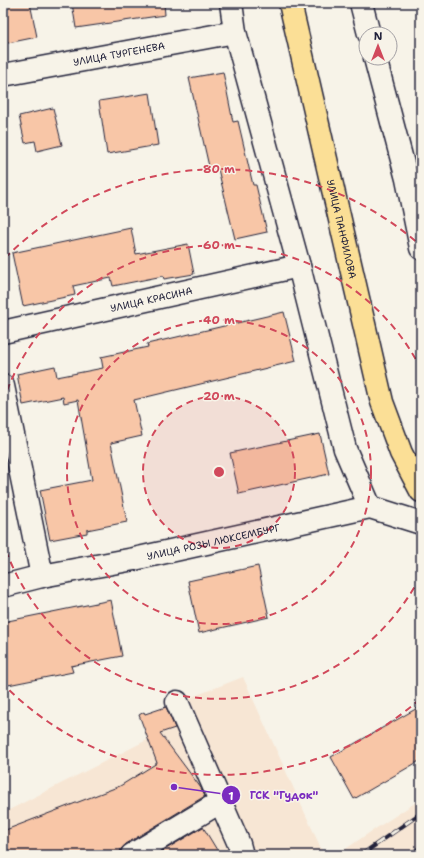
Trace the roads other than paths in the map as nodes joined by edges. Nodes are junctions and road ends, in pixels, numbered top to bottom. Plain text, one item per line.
1 (231, 3) edge
2 (290, 3) edge
3 (361, 3) edge
4 (367, 26) edge
5 (235, 32) junction
6 (379, 66) edge
7 (3, 75) edge
8 (414, 177) edge
9 (421, 248) edge
10 (299, 266) junction
11 (3, 332) edge
12 (3, 386) edge
13 (421, 491) edge
14 (370, 507) junction
15 (421, 523) edge
16 (42, 576) junction
17 (4, 585) edge
18 (177, 702) dead end
19 (220, 802) junction
20 (132, 855) edge
21 (242, 855) edge

1 - 5 street
2 - 13 main road, УЛИЦА ПАНФИЛОВА
3 - 4 street
5 - 7 street, УЛИЦА ТУРГЕНЕВА
5 - 10 street
6 - 8 street
8 - 9 street
10 - 11 street, УЛИЦА КРАСИНА
10 - 14 street
12 - 16 street
14 - 15 street, УЛИЦА РОЗЫ ЛЮКСЕМБУРГ
14 - 16 street, УЛИЦА РОЗЫ ЛЮКСЕМБУРГ
16 - 17 street, УЛИЦА РОЗЫ ЛЮКСЕМБУРГ
18 - 19 street
19 - 20 street
19 - 21 street

